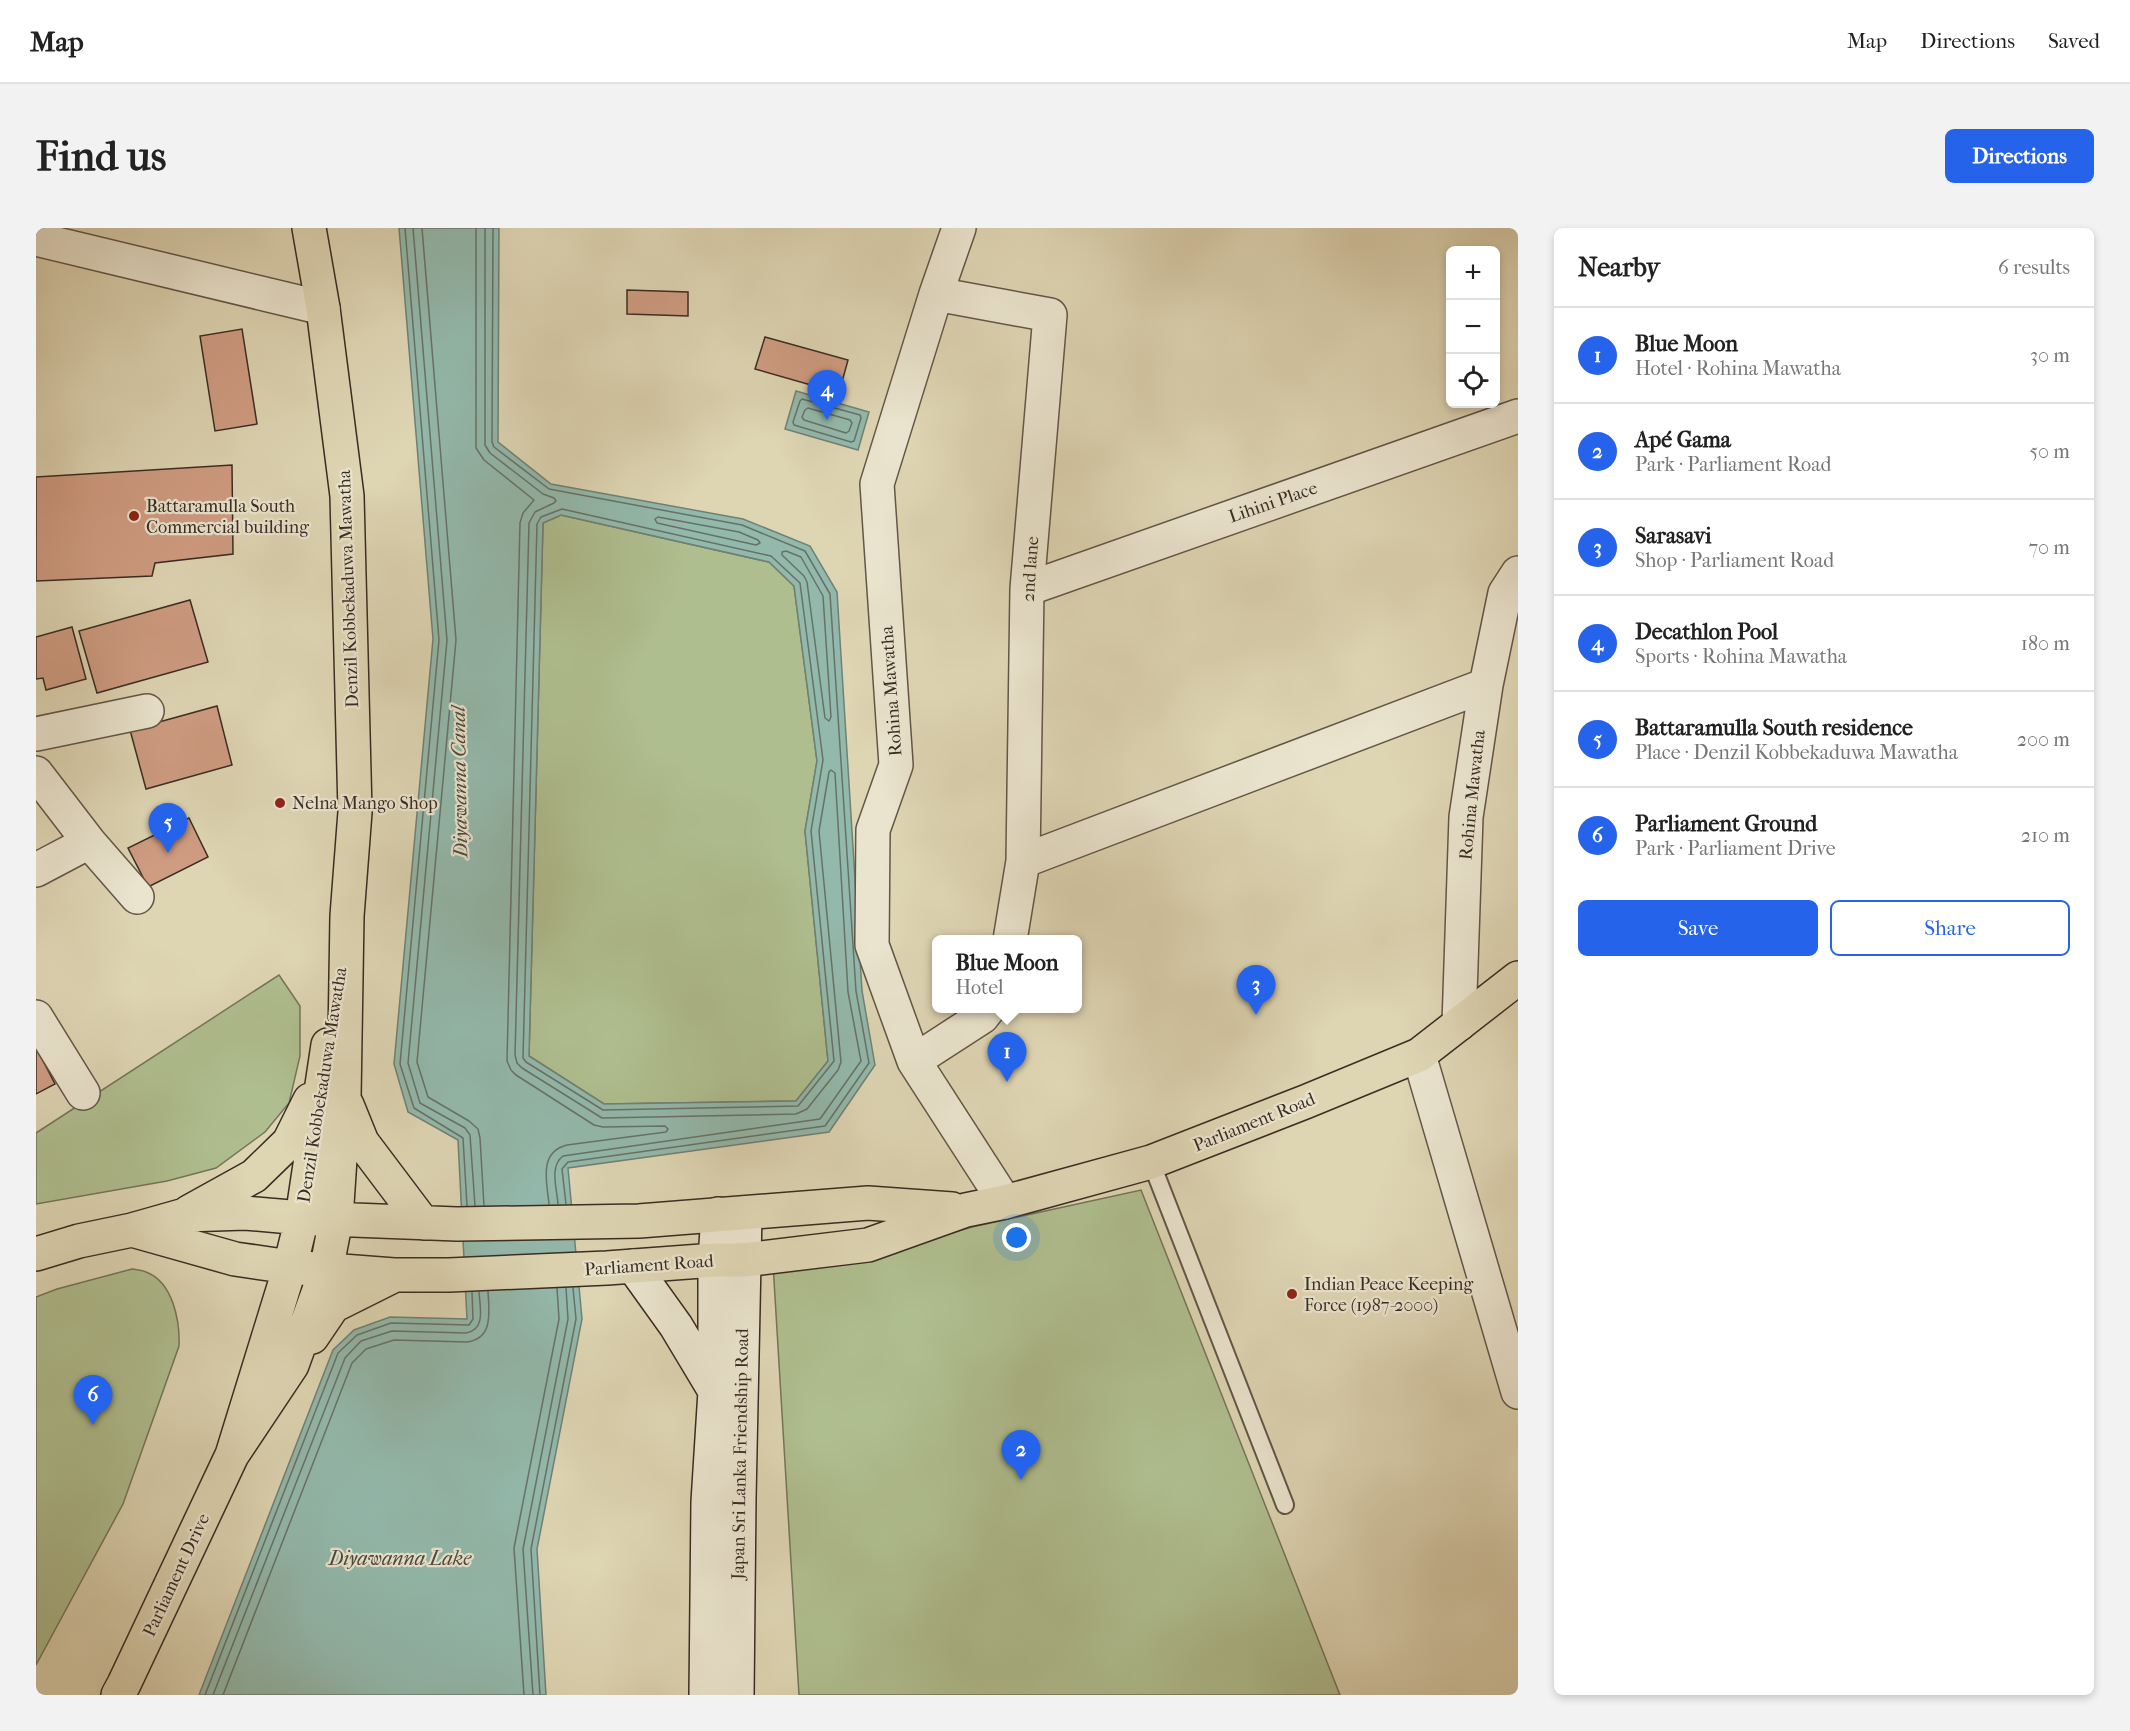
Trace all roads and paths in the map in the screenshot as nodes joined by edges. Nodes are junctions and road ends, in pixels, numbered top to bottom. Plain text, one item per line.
1 (309, 228) edge
2 (959, 228) edge
3 (36, 239) edge
4 (936, 294) junction
5 (323, 308) junction
6 (1518, 416) edge
7 (1518, 573) edge
8 (1027, 589) junction
9 (1486, 685) junction
10 (147, 711) dead end
11 (36, 734) edge
12 (36, 773) edge
13 (89, 842) junction
14 (1023, 861) junction
15 (36, 870) edge
16 (137, 897) dead end
17 (347, 916) junction
18 (1011, 935) edge
19 (1518, 978) edge
20 (985, 1013) edge
21 (36, 1017) edge
22 (1459, 1024) junction
23 (1419, 1055) junction
24 (914, 1061) junction
25 (324, 1071) junction
26 (83, 1093) dead end
27 (344, 1098) junction
28 (1151, 1162) junction
29 (1005, 1202) junction
30 (966, 1210) junction
31 (732, 1213) junction
32 (185, 1215) junction
33 (302, 1218) junction
34 (336, 1219) junction
35 (423, 1223) junction
36 (132, 1230) junction
37 (36, 1254) edge
38 (729, 1260) junction
39 (290, 1267) junction
40 (620, 1267) junction
41 (326, 1271) junction
42 (394, 1275) junction
43 (292, 1365) junction
44 (716, 1390) junction
45 (1518, 1392) edge
46 (232, 1455) junction
47 (1285, 1505) dead end
48 (118, 1695) edge
49 (706, 1695) edge
50 (737, 1695) edge

1 - 5 main road, Denzil Kobbekaduwa Mawatha
2 - 4 street, Rohina Mawatha
3 - 5 street
4 - 8 street, 2nd lane
4 - 24 street, Rohina Mawatha
5 - 17 main road, Denzil Kobbekaduwa Mawatha
6 - 8 street, Lihini Place
7 - 9 street, Rohina Mawatha
8 - 14 street, 2nd lane
9 - 14 street
9 - 22 street, Rohina Mawatha
10 - 11 street
12 - 13 street
13 - 15 street
13 - 16 street
14 - 18 street, 2nd lane
17 - 25 main road, Denzil Kobbekaduwa Mawatha
17 - 27 main road, Denzil Kobbekaduwa Mawatha
19 - 22 main road, Parliament Road
20 - 24 street
21 - 26 street
22 - 23 main road, Parliament Road
23 - 28 main road, Parliament Road
23 - 45 street
24 - 29 street, Rohina Mawatha
25 - 32 main road
25 - 33 main road, Denzil Kobbekaduwa Mawatha
27 - 34 main road, Denzil Kobbekaduwa Mawatha
27 - 35 main road
28 - 29 main road, Parliament Road
28 - 47 lane
29 - 30 main road, Parliament Road
30 - 31 main road, Parliament Road
30 - 38 main road, Parliament Road
31 - 35 main road, Parliament Road
31 - 38 street, Japan Sri Lanka Friendship Road
32 - 33 main road, Parliament Road
32 - 36 main road, Parliament Road
33 - 34 main road, Parliament Road
33 - 39 main road
34 - 35 main road, Parliament Road
34 - 41 main road
36 - 37 main road, Parliament Road
36 - 39 main road, Parliament Road
38 - 40 main road, Parliament Road
38 - 44 street, Japan Sri Lanka Friendship Road
38 - 50 street, Japan Sri Lanka Friendship Road
39 - 41 main road, Parliament Road
39 - 46 main road, Parliament Drive
40 - 42 main road, Parliament Road
40 - 44 street
41 - 42 main road, Parliament Road
41 - 43 main road, Parliament Drive
42 - 43 main road
43 - 46 main road, Parliament Drive
44 - 49 street, Japan Sri Lanka Friendship Road
46 - 48 main road, Parliament Drive

